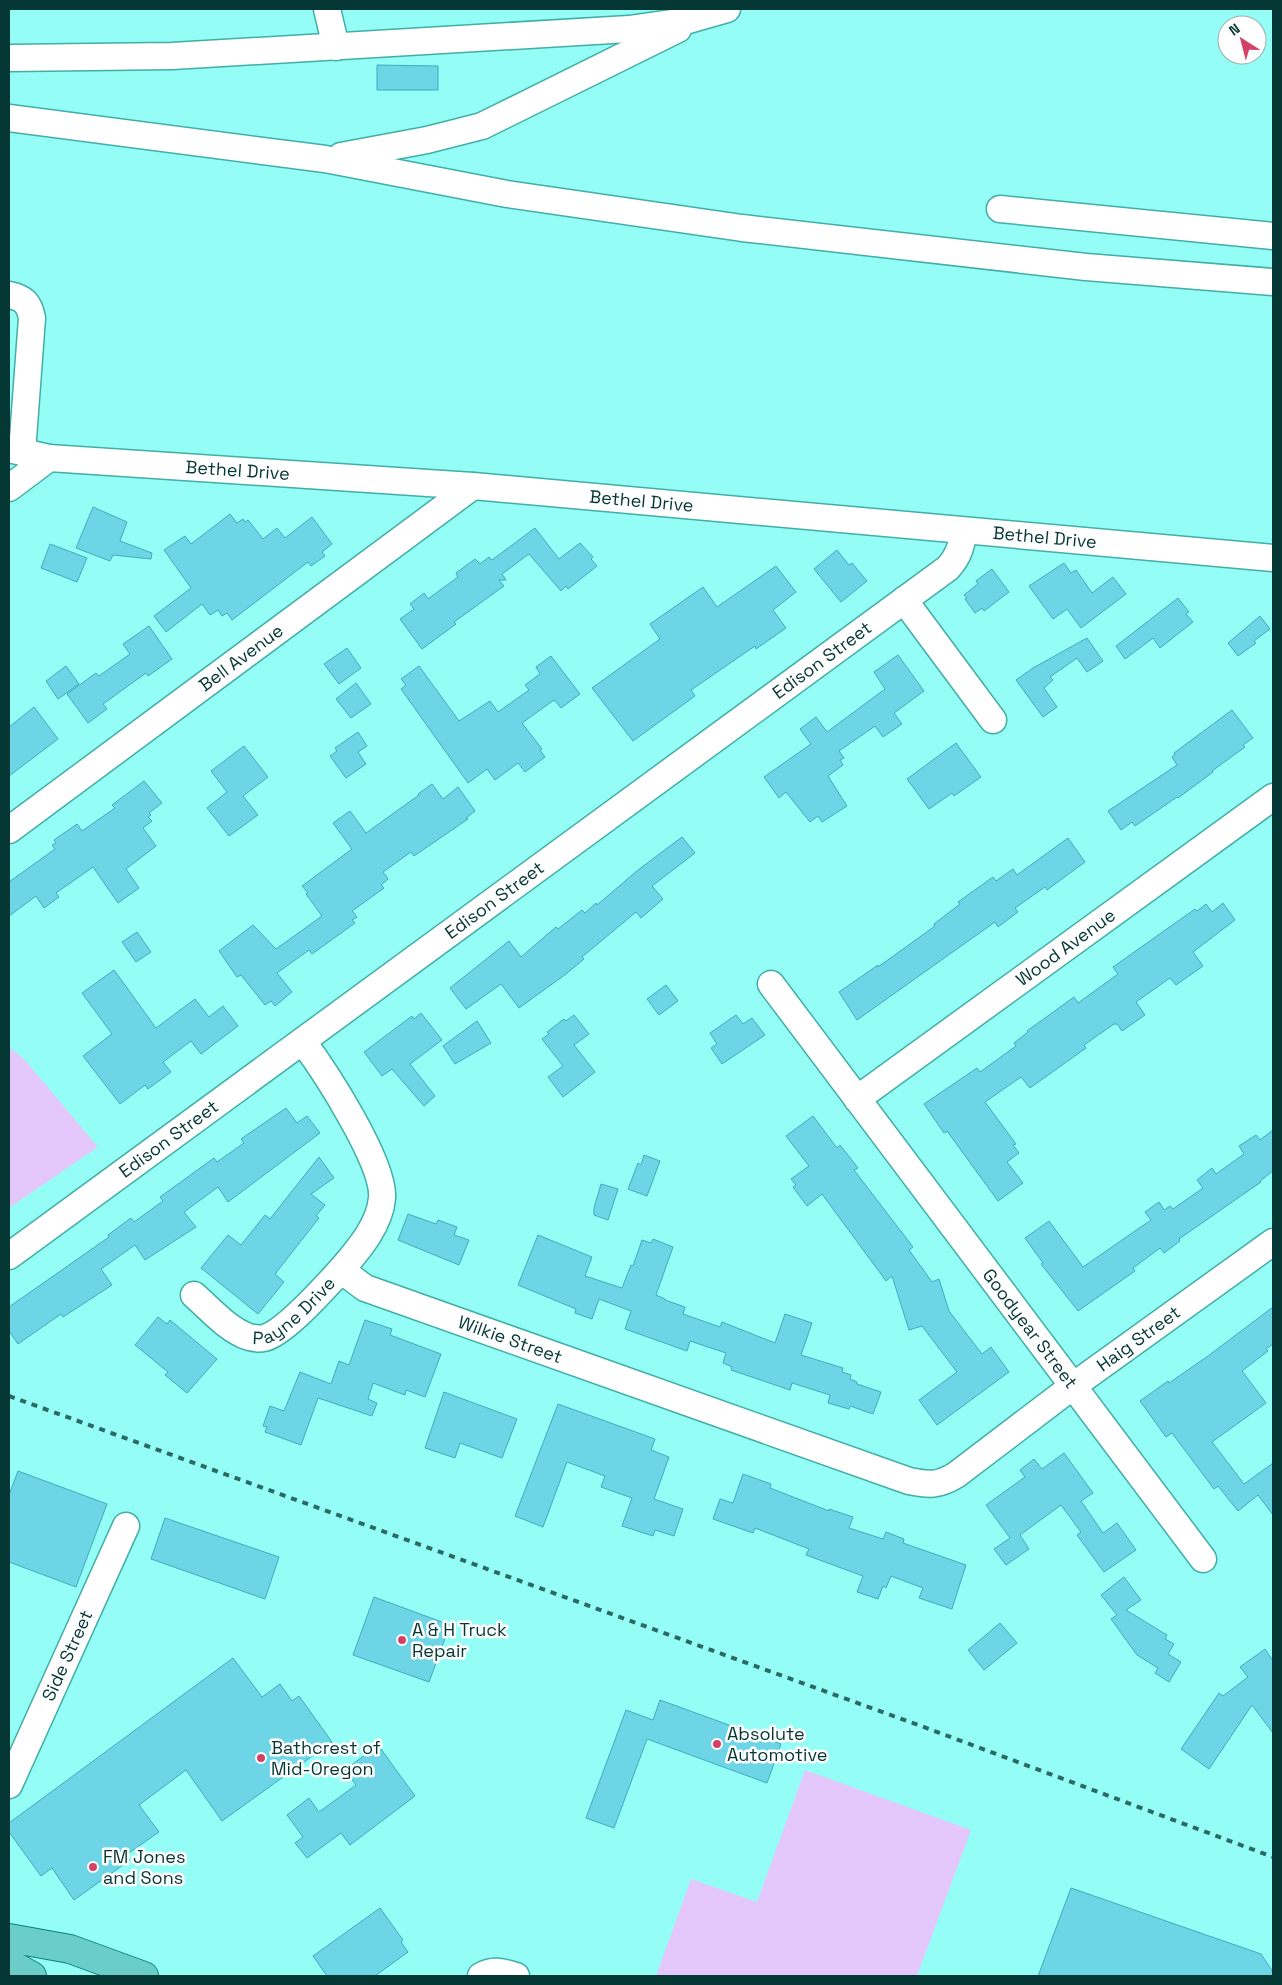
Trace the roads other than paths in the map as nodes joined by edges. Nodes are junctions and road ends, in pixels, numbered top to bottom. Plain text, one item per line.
1 (327, 9) edge
2 (718, 12) edge
3 (336, 47) junction
4 (9, 58) edge
5 (9, 118) edge
6 (325, 159) junction
7 (1000, 209) dead end
8 (1273, 236) edge
9 (1273, 282) edge
10 (9, 295) edge
11 (16, 451) edge
12 (49, 458) junction
13 (473, 486) junction
14 (9, 488) edge
15 (964, 531) junction
16 (1273, 558) edge
17 (904, 600) junction
18 (994, 720) dead end
19 (1273, 797) edge
20 (9, 830) edge
21 (771, 984) dead end
22 (303, 1042) junction
23 (857, 1099) junction
24 (1273, 1242) edge
25 (9, 1256) edge
26 (341, 1270) junction
27 (194, 1295) dead end
28 (1073, 1386) junction
29 (930, 1485) joint
30 (126, 1526) dead end
31 (1203, 1559) dead end
32 (9, 1784) edge
33 (9, 1938) edge
34 (9, 1963) edge
35 (32, 1976) edge
36 (144, 1976) edge
37 (481, 1976) edge
38 (516, 1976) edge

1 - 3 street
2 - 3 street
2 - 6 street
3 - 4 street
5 - 6 street
6 - 9 street
7 - 8 street
10 - 11 street
11 - 12 street, Bethel Drive
12 - 13 street, Bethel Drive
12 - 14 street
13 - 15 street, Bethel Drive
13 - 20 street, Bell Avenue
15 - 16 street, Bethel Drive
15 - 17 street, Edison Street
17 - 18 street
17 - 22 street, Edison Street
19 - 23 street, Wood Avenue
21 - 23 street, Goodyear Street
22 - 25 street, Edison Street
22 - 26 street
23 - 28 street, Goodyear Street
24 - 28 street, Haig Street
26 - 27 street, Payne Drive
26 - 29 street, Wilkie Street
28 - 29 street, Haig Street
28 - 31 street, Goodyear Street
30 - 32 street, Side Street
33 - 36 main road
34 - 35 main road
37 - 38 street

